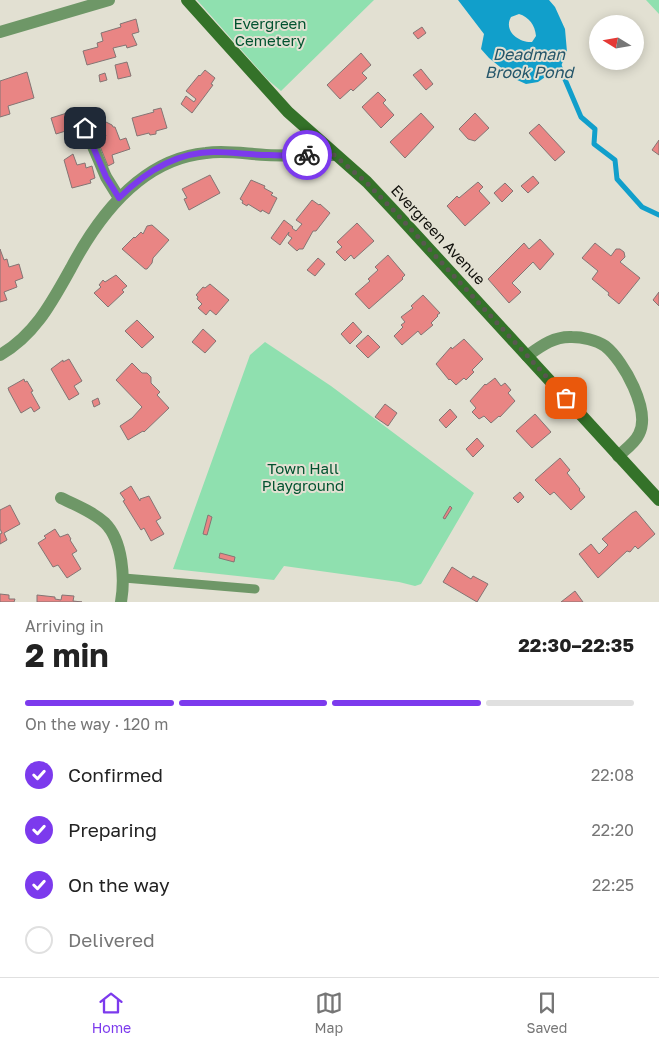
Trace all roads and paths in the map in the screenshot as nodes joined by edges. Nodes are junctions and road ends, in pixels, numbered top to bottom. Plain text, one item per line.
1 (109, 0) edge
2 (187, 0) edge
3 (0, 32) edge
4 (80, 116) dead end
5 (334, 155) junction
6 (119, 198) junction
7 (0, 354) edge
8 (527, 356) junction
9 (618, 456) junction
10 (61, 498) dead end
11 (659, 500) edge
12 (124, 578) junction
13 (256, 589) dead end
14 (121, 602) edge

1 - 3 street
2 - 5 main road, Evergreen Avenue
4 - 6 street
5 - 6 street
5 - 8 main road, Evergreen Avenue
6 - 7 street
8 - 9 main road, Evergreen Avenue
8 - 9 street
9 - 11 main road, Evergreen Avenue
10 - 12 street
12 - 13 lane
12 - 14 street

